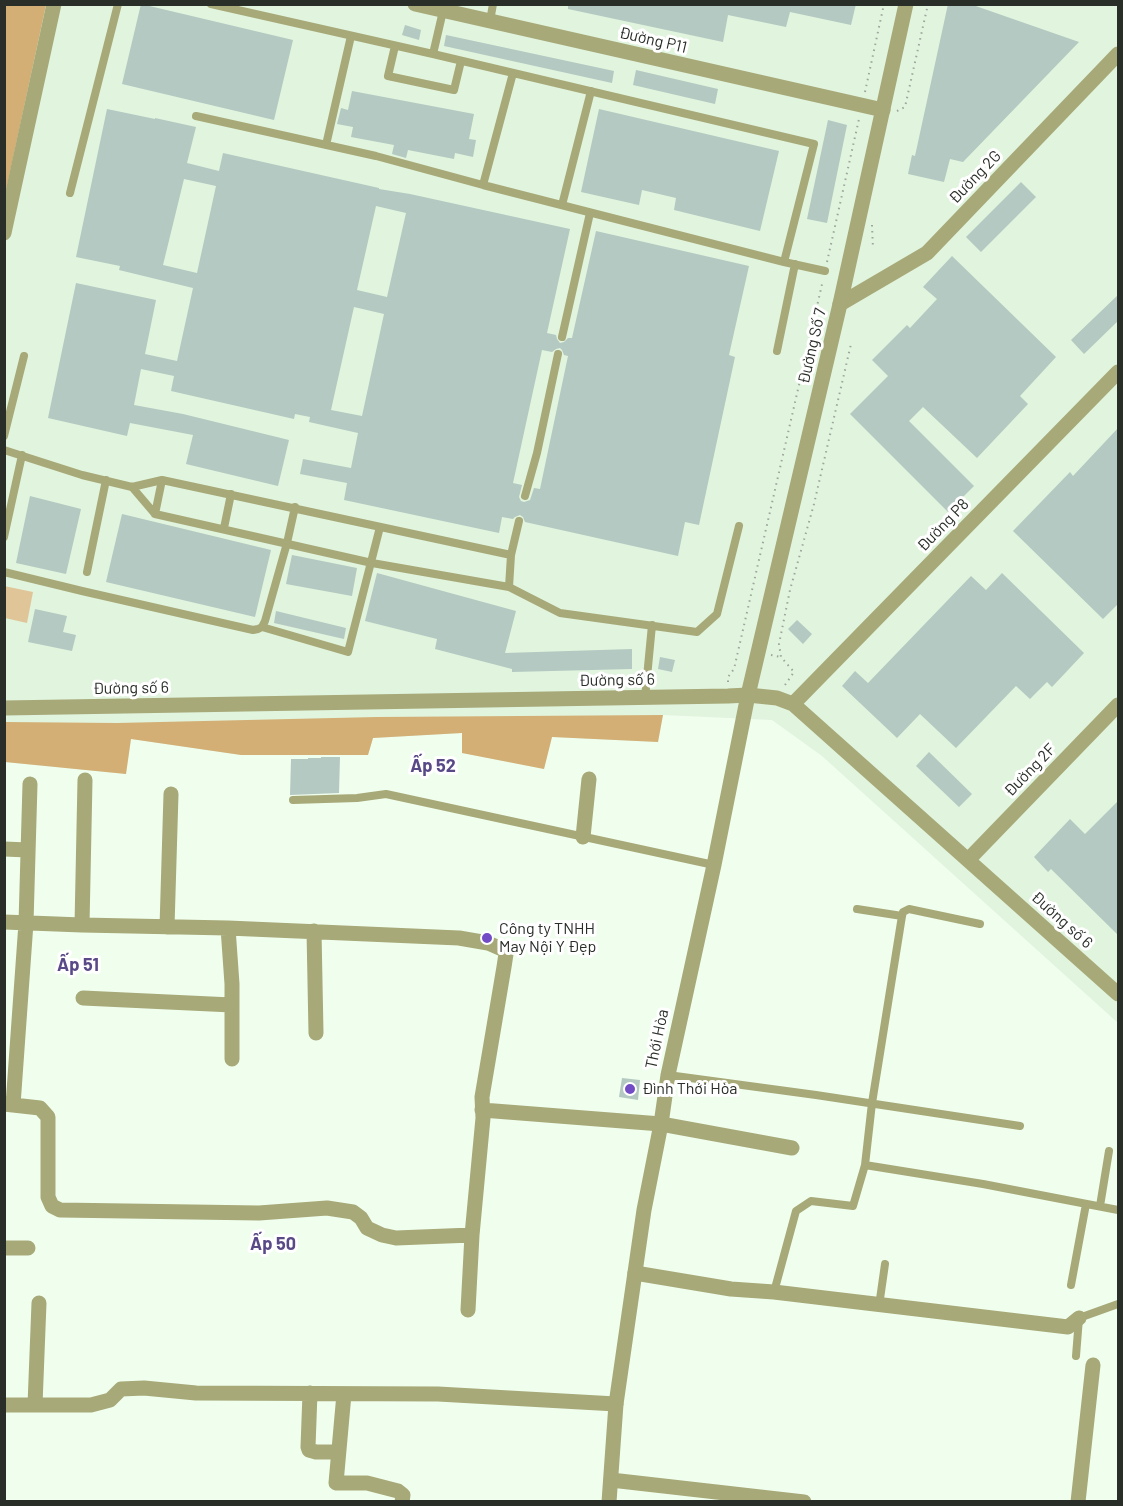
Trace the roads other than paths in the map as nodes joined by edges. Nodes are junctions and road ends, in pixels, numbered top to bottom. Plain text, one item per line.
1 (54, 4) edge
2 (118, 4) edge
3 (211, 4) edge
4 (415, 4) edge
5 (494, 4) edge
6 (906, 4) edge
7 (443, 11) junction
8 (490, 21) junction
9 (351, 36) junction
10 (395, 46) junction
11 (433, 54) junction
12 (1119, 54) edge
13 (460, 61) junction
14 (513, 73) junction
15 (591, 91) junction
16 (890, 111) junction
17 (196, 116) dead end
18 (326, 145) junction
19 (483, 186) junction
20 (70, 193) dead end
21 (562, 205) junction
22 (590, 213) junction
23 (4, 233) edge
24 (784, 262) junction
25 (795, 264) junction
26 (825, 271) road end
27 (840, 304) junction
28 (562, 337) dead end
29 (777, 351) dead end
30 (558, 354) dead end
31 (24, 356) dead end
32 (1119, 372) edge
33 (4, 436) edge
34 (4, 450) edge
35 (22, 455) junction
36 (106, 480) junction
37 (162, 480) junction
38 (132, 487) junction
39 (231, 494) junction
40 (525, 496) dead end
41 (295, 507) junction
42 (155, 514) junction
43 (519, 521) dead end
44 (739, 526) dead end
45 (380, 527) junction
46 (224, 528) junction
47 (4, 537) edge
48 (287, 543) junction
49 (511, 555) junction
50 (372, 562) junction
51 (4, 572) edge
52 (87, 572) dead end
53 (509, 587) junction
54 (652, 625) junction
55 (262, 627) junction
56 (748, 695) junction
57 (645, 698) junction
58 (793, 704) junction
59 (1119, 705) edge
60 (4, 708) edge
61 (589, 778) dead end
62 (85, 780) dead end
63 (30, 784) dead end
64 (171, 794) dead end
65 (293, 800) dead end
66 (583, 837) junction
67 (4, 849) edge
68 (28, 850) junction
69 (968, 860) junction
70 (714, 865) junction
71 (857, 909) dead end
72 (902, 916) junction
73 (4, 922) edge
74 (26, 923) junction
75 (980, 924) dead end
76 (82, 925) junction
77 (167, 927) junction
78 (228, 928) junction
79 (314, 931) junction
80 (1119, 994) edge
81 (83, 998) dead end
82 (232, 1005) junction
83 (316, 1034) dead end
84 (232, 1059) dead end
85 (668, 1075) junction
86 (872, 1103) junction
87 (9, 1104) edge
88 (482, 1110) junction
89 (661, 1124) junction
90 (1020, 1126) dead end
91 (792, 1148) dead end
92 (1109, 1151) dead end
93 (865, 1165) junction
94 (1086, 1204) junction
95 (1100, 1206) junction
96 (1119, 1210) edge
97 (472, 1235) junction
98 (4, 1248) edge
99 (28, 1248) dead end
100 (885, 1264) dead end
101 (635, 1273) junction
102 (1071, 1285) dead end
103 (774, 1292) junction
104 (39, 1302) dead end
105 (1119, 1304) edge
106 (879, 1306) junction
107 (468, 1310) dead end
108 (1079, 1318) junction
109 (1076, 1356) dead end
110 (1093, 1365) dead end
111 (310, 1394) junction
112 (344, 1394) junction
113 (616, 1404) junction
114 (4, 1405) edge
115 (35, 1405) junction
116 (338, 1452) junction
117 (611, 1480) junction
118 (402, 1502) edge
119 (609, 1502) edge
120 (804, 1502) edge
121 (1078, 1502) edge

1 - 23 street
2 - 20 lane
3 - 9 lane
4 - 7 street, Đường P11
5 - 8 lane
6 - 16 street, Đường Số 7
7 - 8 street, Đường P11
7 - 11 lane
8 - 16 street, Đường P11
9 - 10 lane
9 - 18 lane
10 - 11 lane
10 - 13 lane
11 - 13 lane
12 - 27 street, Đường 2G
13 - 14 lane
14 - 15 lane
14 - 19 lane
15 - 21 lane
15 - 24 lane
16 - 27 street, Đường Số 7
17 - 18 lane
18 - 19 lane
19 - 21 lane
21 - 22 lane
22 - 24 lane
22 - 28 lane
24 - 25 lane
25 - 26 lane
25 - 29 lane
27 - 56 street, Đường Số 7
30 - 40 lane
31 - 33 lane
32 - 58 street, Đường P8
34 - 35 lane
35 - 36 lane
35 - 47 lane
36 - 38 lane
36 - 52 lane
37 - 38 lane
37 - 39 lane
37 - 42 lane
38 - 42 lane
39 - 41 lane
39 - 46 lane
41 - 45 lane
41 - 48 lane
42 - 46 lane
43 - 49 lane
44 - 54 lane
45 - 49 lane
45 - 50 lane
46 - 48 lane
48 - 50 lane
48 - 55 lane
49 - 53 lane
50 - 53 lane
50 - 55 lane
51 - 55 lane
53 - 54 lane
54 - 57 lane
56 - 57 street, Đường số 6
56 - 58 street, Đường số 6
56 - 70 street, Thới Hòa
57 - 60 street, Đường số 6
58 - 69 street, Đường số 6
59 - 69 street, Đường 2F
61 - 66 street
62 - 76 street
63 - 68 street
64 - 77 street
65 - 66 lane
66 - 70 lane
67 - 68 street
68 - 74 street
69 - 80 street, Đường số 6
70 - 85 street, Thới Hòa
71 - 72 lane
72 - 75 lane
72 - 86 lane
73 - 74 street
74 - 76 street
74 - 87 street
76 - 77 street
77 - 78 street
78 - 79 street
78 - 82 street
79 - 83 street
79 - 88 street
81 - 82 street
82 - 84 street
85 - 86 lane
85 - 89 street, Thới Hòa
86 - 90 lane
86 - 93 lane
87 - 97 street
88 - 89 street
88 - 97 street
89 - 91 street
89 - 101 street, Thới Hòa
92 - 95 lane
93 - 94 lane
93 - 103 lane
94 - 95 lane
94 - 102 lane
95 - 96 lane
97 - 107 street
98 - 99 street
100 - 106 lane
101 - 103 street
101 - 113 street, Thới Hòa
103 - 106 street
104 - 115 street
105 - 108 lane
106 - 108 street
108 - 109 lane
110 - 121 street
111 - 112 street
111 - 115 street
111 - 116 street
112 - 113 street
112 - 116 street
113 - 117 street, Thới Hòa
114 - 115 street
116 - 118 street
117 - 119 street, Thới Hòa
117 - 120 street

